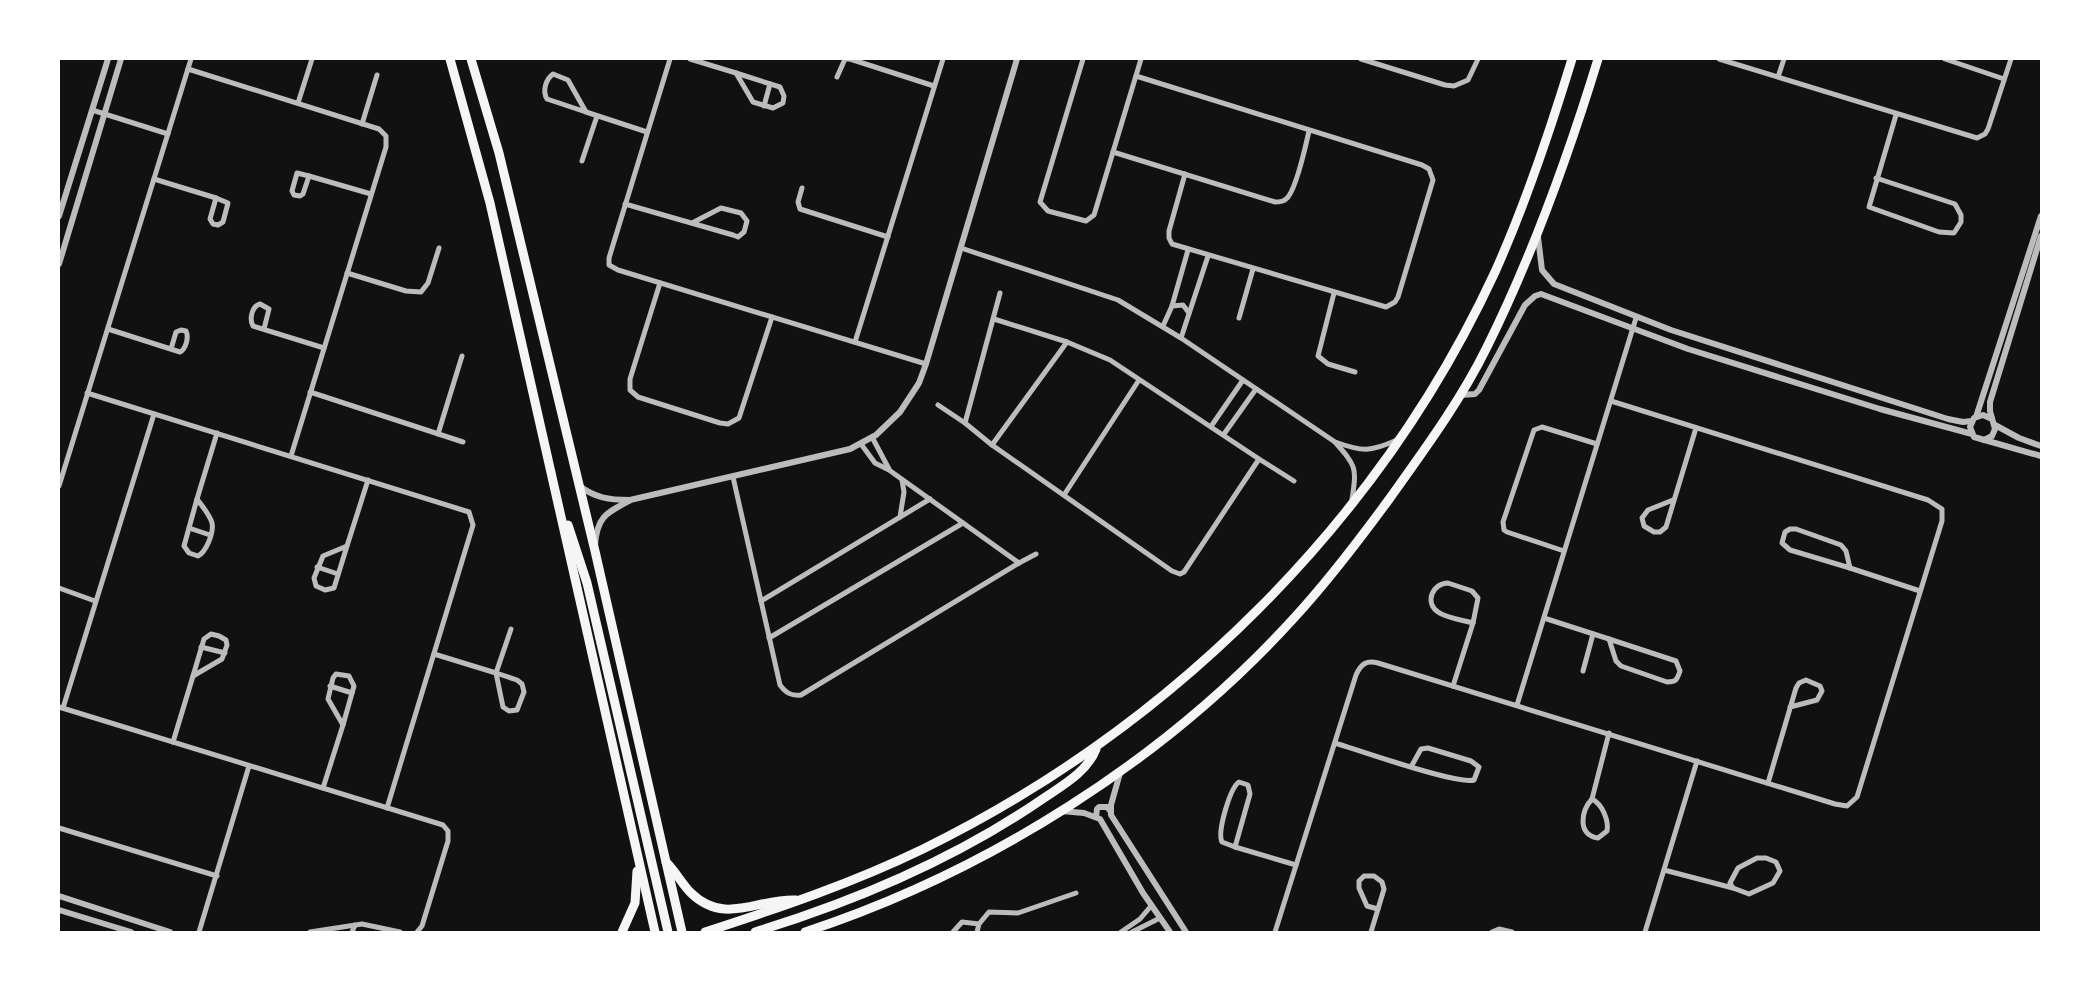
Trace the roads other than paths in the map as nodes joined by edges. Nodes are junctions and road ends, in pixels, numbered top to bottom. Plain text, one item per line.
1 (108, 59) edge
2 (122, 59) edge
3 (191, 59) edge
4 (312, 59) edge
5 (450, 59) edge
6 (471, 59) edge
7 (670, 59) edge
8 (690, 59) edge
9 (850, 59) edge
10 (943, 59) edge
11 (1017, 59) edge
12 (1083, 59) edge
13 (1141, 59) edge
14 (1361, 59) edge
15 (1478, 59) edge
16 (1572, 59) edge
17 (1598, 59) edge
18 (1719, 59) edge
19 (1784, 59) edge
20 (1946, 59) edge
21 (2011, 59) edge
22 (188, 69) junction
23 (736, 73) junction
24 (377, 75) dead end
25 (1136, 76) junction
26 (837, 77) dead end
27 (1778, 77) junction
28 (2004, 79) junction
29 (770, 84) junction
30 (934, 86) junction
31 (298, 103) junction
32 (764, 106) junction
33 (92, 110) junction
34 (586, 112) junction
35 (105, 114) junction
36 (1896, 114) junction
37 (597, 116) junction
38 (362, 124) junction
39 (1309, 131) junction
40 (647, 132) junction
41 (168, 134) junction
42 (1113, 152) junction
43 (582, 161) dead end
44 (1185, 174) junction
45 (309, 176) junction
46 (1876, 178) junction
47 (154, 179) junction
48 (802, 188) dead end
49 (371, 194) junction
50 (216, 198) junction
51 (625, 204) junction
52 (59, 216) edge
53 (2041, 216) edge
54 (692, 223) junction
55 (1538, 235) junction
56 (888, 236) junction
57 (2041, 236) edge
58 (439, 248) dead end
59 (961, 248) junction
60 (1188, 250) junction
61 (1208, 256) junction
62 (59, 264) edge
63 (1253, 269) junction
64 (347, 273) junction
65 (660, 282) junction
66 (1000, 293) dead end
67 (1334, 293) junction
68 (1172, 306) junction
69 (1189, 314) junction
70 (772, 317) junction
71 (1238, 318) dead end
72 (1636, 318) junction
73 (994, 319) junction
74 (1163, 326) junction
75 (108, 329) junction
76 (264, 329) junction
77 (1633, 330) junction
78 (1181, 338) junction
79 (855, 342) junction
80 (1067, 342) junction
81 (324, 348) junction
82 (171, 349) dead end
83 (462, 356) dead end
84 (926, 364) junction
85 (1355, 372) dead end
86 (1803, 372) junction
87 (1139, 380) junction
88 (1243, 380) junction
89 (1793, 383) junction
90 (1256, 389) junction
91 (310, 392) junction
92 (87, 394) junction
93 (1461, 395) junction
94 (1611, 401) junction
95 (938, 405) dead end
96 (154, 414) junction
97 (1974, 419) junction
98 (1994, 422) junction
99 (965, 423) junction
100 (1212, 425) junction
101 (1696, 428) junction
102 (217, 433) junction
103 (438, 434) junction
104 (1224, 434) junction
105 (1972, 434) junction
106 (872, 438) junction
107 (1397, 440) junction
108 (1984, 440) junction
109 (463, 442) dead end
110 (1334, 442) junction
111 (861, 444) junction
112 (1597, 444) junction
113 (992, 445) junction
114 (2041, 446) edge
115 (291, 456) junction
116 (2041, 456) edge
117 (1259, 458) junction
118 (889, 470) junction
119 (733, 477) junction
120 (902, 479) junction
121 (368, 480) junction
122 (1294, 481) dead end
123 (578, 485) junction
124 (59, 486) edge
125 (1064, 495) junction
126 (197, 499) junction
127 (930, 499) junction
128 (630, 500) junction
129 (1673, 500) junction
130 (1350, 508) junction
131 (562, 514) junction
132 (900, 517) junction
133 (963, 523) junction
134 (189, 528) junction
135 (210, 535) junction
136 (347, 546) junction
137 (595, 551) junction
138 (1564, 551) junction
139 (1036, 554) dead end
140 (1018, 562) junction
141 (317, 566) junction
142 (1850, 568) junction
143 (338, 574) junction
144 (59, 588) edge
145 (1920, 591) junction
146 (95, 601) junction
147 (761, 601) junction
148 (1544, 618) junction
149 (1473, 623) junction
150 (511, 629) dead end
151 (1593, 634) junction
152 (770, 638) junction
153 (1608, 639) junction
154 (201, 647) junction
155 (224, 654) junction
156 (434, 654) junction
157 (1583, 672) dead end
158 (496, 673) junction
159 (193, 676) junction
160 (330, 686) junction
161 (1453, 686) junction
162 (352, 693) junction
163 (1517, 705) junction
164 (1790, 707) junction
165 (61, 708) edge
166 (343, 724) junction
167 (1609, 732) junction
168 (173, 742) junction
169 (1335, 743) junction
170 (1097, 747) junction
171 (1697, 761) junction
172 (249, 766) junction
173 (1412, 767) junction
174 (1120, 773) junction
175 (1768, 783) junction
176 (323, 788) junction
177 (1592, 799) junction
178 (387, 808) junction
179 (1061, 811) junction
180 (1110, 812) junction
181 (1096, 816) junction
182 (59, 828) edge
183 (1235, 847) junction
184 (638, 858) junction
185 (666, 862) junction
186 (1296, 865) junction
187 (1664, 870) junction
188 (216, 876) junction
189 (1733, 888) junction
190 (1076, 893) dead end
191 (59, 896) edge
192 (801, 901) junction
193 (1151, 906) junction
194 (1378, 909) junction
195 (59, 910) edge
196 (1160, 918) junction
197 (980, 924) junction
198 (354, 925) junction
199 (131, 932) edge
200 (170, 932) edge
201 (200, 932) edge
202 (313, 932) edge
203 (352, 932) edge
204 (400, 932) edge
205 (417, 932) edge
206 (622, 932) edge
207 (654, 932) edge
208 (668, 932) edge
209 (682, 932) edge
210 (705, 932) edge
211 (755, 932) edge
212 (804, 932) edge
213 (953, 932) edge
214 (978, 932) edge
215 (1121, 932) edge
216 (1132, 932) edge
217 (1170, 932) edge
218 (1186, 932) edge
219 (1275, 932) edge
220 (1371, 932) edge
221 (1492, 932) edge
222 (1512, 932) edge
223 (1645, 932) edge

1 - 33 street
2 - 35 street
3 - 22 street
4 - 31 street
5 - 131 highway
6 - 123 highway
7 - 40 street
8 - 23 street
9 - 26 street
9 - 30 street
10 - 30 street
11 - 59 street
12 - 42 street
13 - 25 street
14 - 15 street
16 - 107 highway
17 - 55 highway
18 - 27 street
19 - 27 street
20 - 28 street
21 - 28 street
22 - 31 street
22 - 41 street
23 - 29 street
23 - 32 street
24 - 38 street
25 - 39 street
25 - 42 street
27 - 36 street
28 - 36 street
29 - 32 street
29 - 32 street
30 - 56 street
31 - 38 street
33 - 35 street
33 - 52 street
34 - 34 street
34 - 37 street
35 - 41 street
35 - 62 street
36 - 46 street
37 - 40 street
37 - 43 street
38 - 49 street
39 - 44 street
39 - 67 street
40 - 51 street
41 - 47 street
42 - 44 street
44 - 60 street
45 - 45 street
45 - 49 street
46 - 46 street
47 - 50 street
47 - 75 street
48 - 56 street
49 - 64 street
50 - 50 street
51 - 54 street
51 - 65 street
53 - 97 street
54 - 54 street
55 - 72 street
55 - 93 highway
56 - 79 street
57 - 98 street
58 - 64 street
59 - 74 street
59 - 84 street
60 - 61 street
60 - 68 street
61 - 63 street
61 - 69 street
63 - 67 street
63 - 71 street
64 - 81 street
65 - 70 street
65 - 70 street
66 - 73 street
67 - 85 street
68 - 69 street
68 - 74 street
69 - 78 street
70 - 79 street
72 - 77 street
72 - 86 street
73 - 80 street
73 - 99 street
74 - 78 street
75 - 82 street
75 - 92 street
76 - 76 street
76 - 81 street
77 - 89 street
77 - 93 street
77 - 94 street
78 - 88 street
79 - 84 street
80 - 87 street
80 - 113 street
81 - 91 street
83 - 103 street
84 - 106 street
86 - 89 street
86 - 97 street
87 - 100 street
87 - 125 street
88 - 90 street
88 - 100 street
89 - 105 street
90 - 104 street
90 - 110 street
91 - 103 street
91 - 115 street
92 - 96 street
92 - 124 street
93 - 174 highway
94 - 101 street
94 - 112 street
95 - 99 street
96 - 102 street
96 - 146 street
97 - 98 street
97 - 105 street
98 - 108 street
98 - 114 street
99 - 113 street
100 - 104 street
101 - 129 street
101 - 145 street
102 - 115 street
102 - 126 street
103 - 109 street
104 - 117 street
105 - 108 street
106 - 111 street
106 - 118 street
107 - 110 street
107 - 130 highway
108 - 116 street
110 - 130 street
111 - 118 street
111 - 119 street
112 - 138 street
112 - 138 street
113 - 125 street
115 - 121 street
117 - 122 street
117 - 125 street
118 - 120 street
119 - 128 street
119 - 147 street
120 - 127 street
120 - 132 street
121 - 136 street
121 - 156 street
123 - 128 street
123 - 137 highway
126 - 134 street
126 - 135 street
127 - 132 street
127 - 133 street
128 - 137 street
129 - 129 street
130 - 170 highway
131 - 184 highway
131 - 208 highway
132 - 147 street
133 - 140 street
133 - 152 street
134 - 135 street
134 - 135 street
136 - 141 street
136 - 143 street
137 - 185 highway
138 - 148 street
139 - 140 street
140 - 152 street
141 - 143 street
141 - 143 street
142 - 142 street
142 - 145 street
144 - 146 street
145 - 175 street
146 - 165 street
147 - 152 street
148 - 151 street
148 - 163 street
149 - 149 street
149 - 161 street
150 - 158 street
151 - 153 street
151 - 157 street
153 - 153 street
154 - 155 street
154 - 155 street
154 - 159 street
155 - 159 street
156 - 158 street
156 - 178 street
158 - 158 street
159 - 168 street
160 - 162 street
160 - 162 street
160 - 166 street
161 - 163 street
161 - 169 street
162 - 166 street
163 - 167 street
164 - 164 street
164 - 175 street
165 - 168 street
166 - 176 street
167 - 171 street
167 - 177 street
168 - 172 street
169 - 173 street
169 - 186 street
170 - 192 highway
170 - 211 highway
171 - 175 street
171 - 187 street
172 - 176 street
172 - 188 street
173 - 173 street
174 - 179 highway
174 - 180 street
176 - 178 street
177 - 177 street
178 - 205 street
179 - 181 street
179 - 212 highway
180 - 181 street
180 - 218 street
181 - 193 street
182 - 188 street
183 - 183 street
183 - 186 street
184 - 206 highway
184 - 207 highway
185 - 192 highway
185 - 209 highway
186 - 219 street
187 - 189 street
187 - 223 street
188 - 201 street
189 - 189 street
190 - 197 street
191 - 200 street
192 - 210 highway
193 - 196 street
193 - 215 street
194 - 194 street
194 - 220 street
195 - 199 street
196 - 216 street
196 - 217 street
197 - 213 street
197 - 214 street
198 - 202 street
198 - 203 street
198 - 204 street
221 - 222 street

